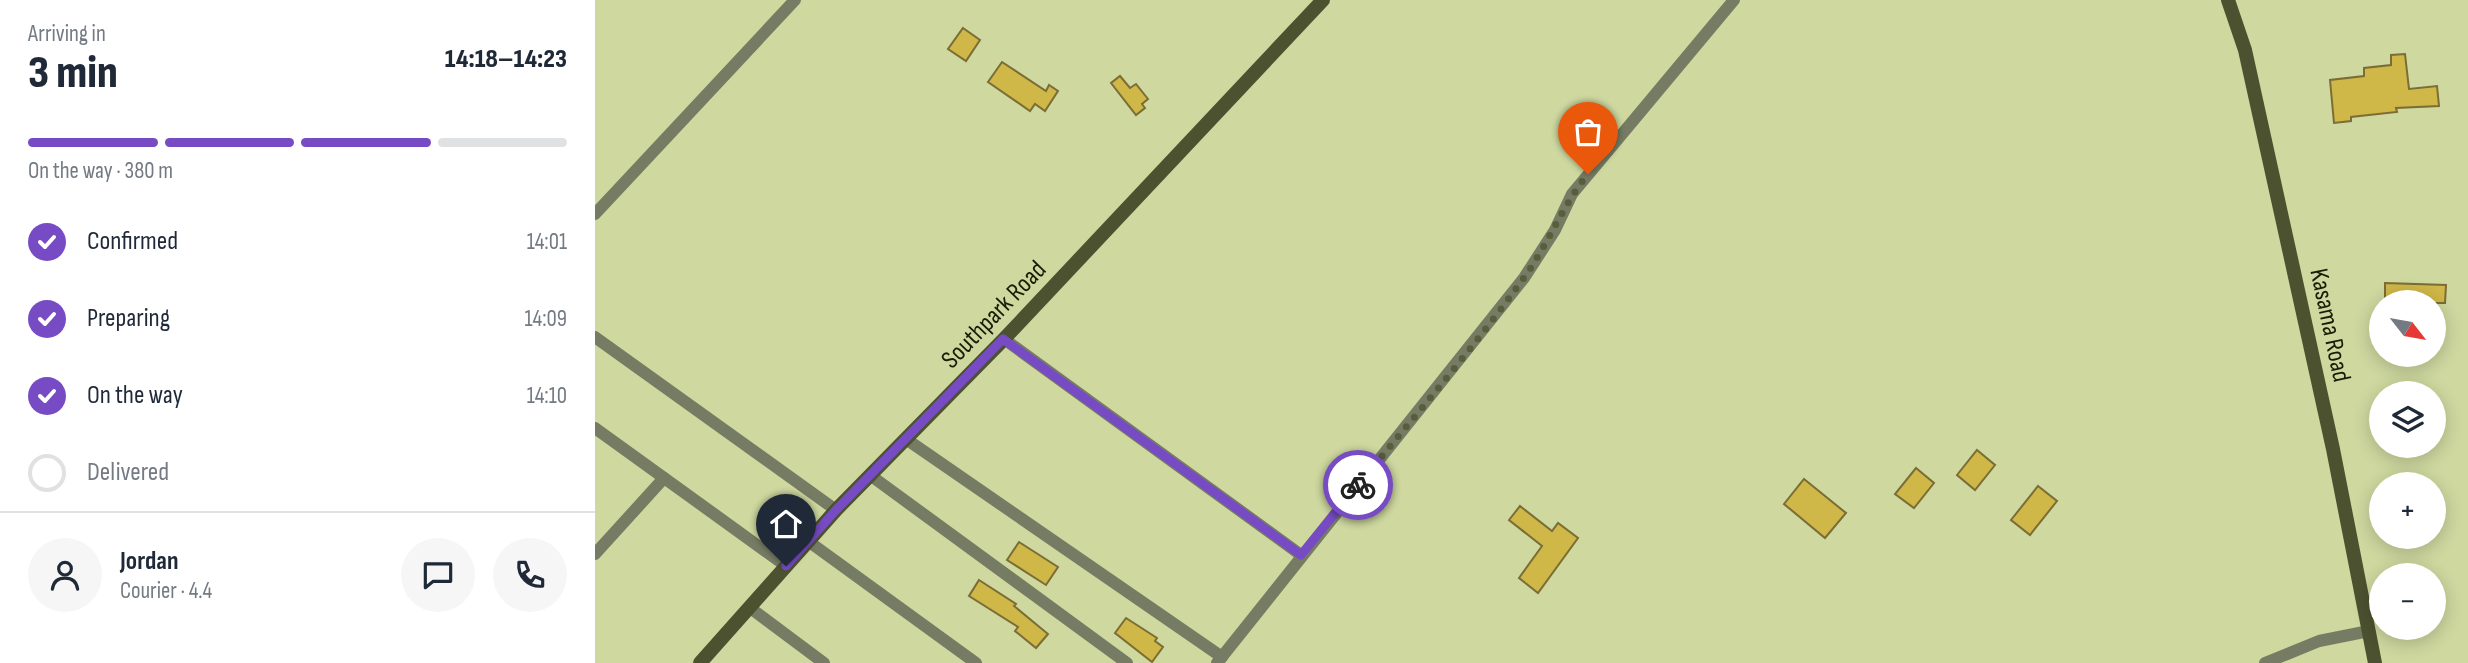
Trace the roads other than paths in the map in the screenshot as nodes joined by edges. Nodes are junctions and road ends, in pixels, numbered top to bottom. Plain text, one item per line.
1 (795, 0) edge
2 (1323, 0) edge
3 (1734, 0) edge
4 (2228, 0) edge
5 (595, 214) edge
6 (595, 337) edge
7 (1003, 339) junction
8 (595, 428) edge
9 (906, 439) junction
10 (870, 475) junction
11 (664, 478) junction
12 (836, 510) junction
13 (808, 541) junction
14 (595, 554) edge
15 (1301, 555) junction
16 (786, 566) junction
17 (749, 607) junction
18 (2369, 631) joint
19 (2371, 640) edge
20 (1220, 660) edge
21 (700, 663) edge
22 (824, 663) edge
23 (976, 663) edge
24 (1127, 663) edge
25 (2265, 663) edge
26 (2375, 663) edge

1 - 5 street
2 - 7 street, Southpark Road
3 - 15 street
4 - 18 street, Kasama Road
6 - 12 street
7 - 9 street, Southpark Road
7 - 15 street
8 - 11 street
9 - 10 street, Southpark Road
9 - 20 street
10 - 12 street, Southpark Road
10 - 24 street
11 - 14 street
11 - 16 street
12 - 13 street, Southpark Road
13 - 16 street, Southpark Road
13 - 23 street
15 - 20 street
16 - 17 street, Southpark Road
17 - 21 street, Southpark Road
17 - 22 street
18 - 25 street
19 - 26 street, Kasama Road

